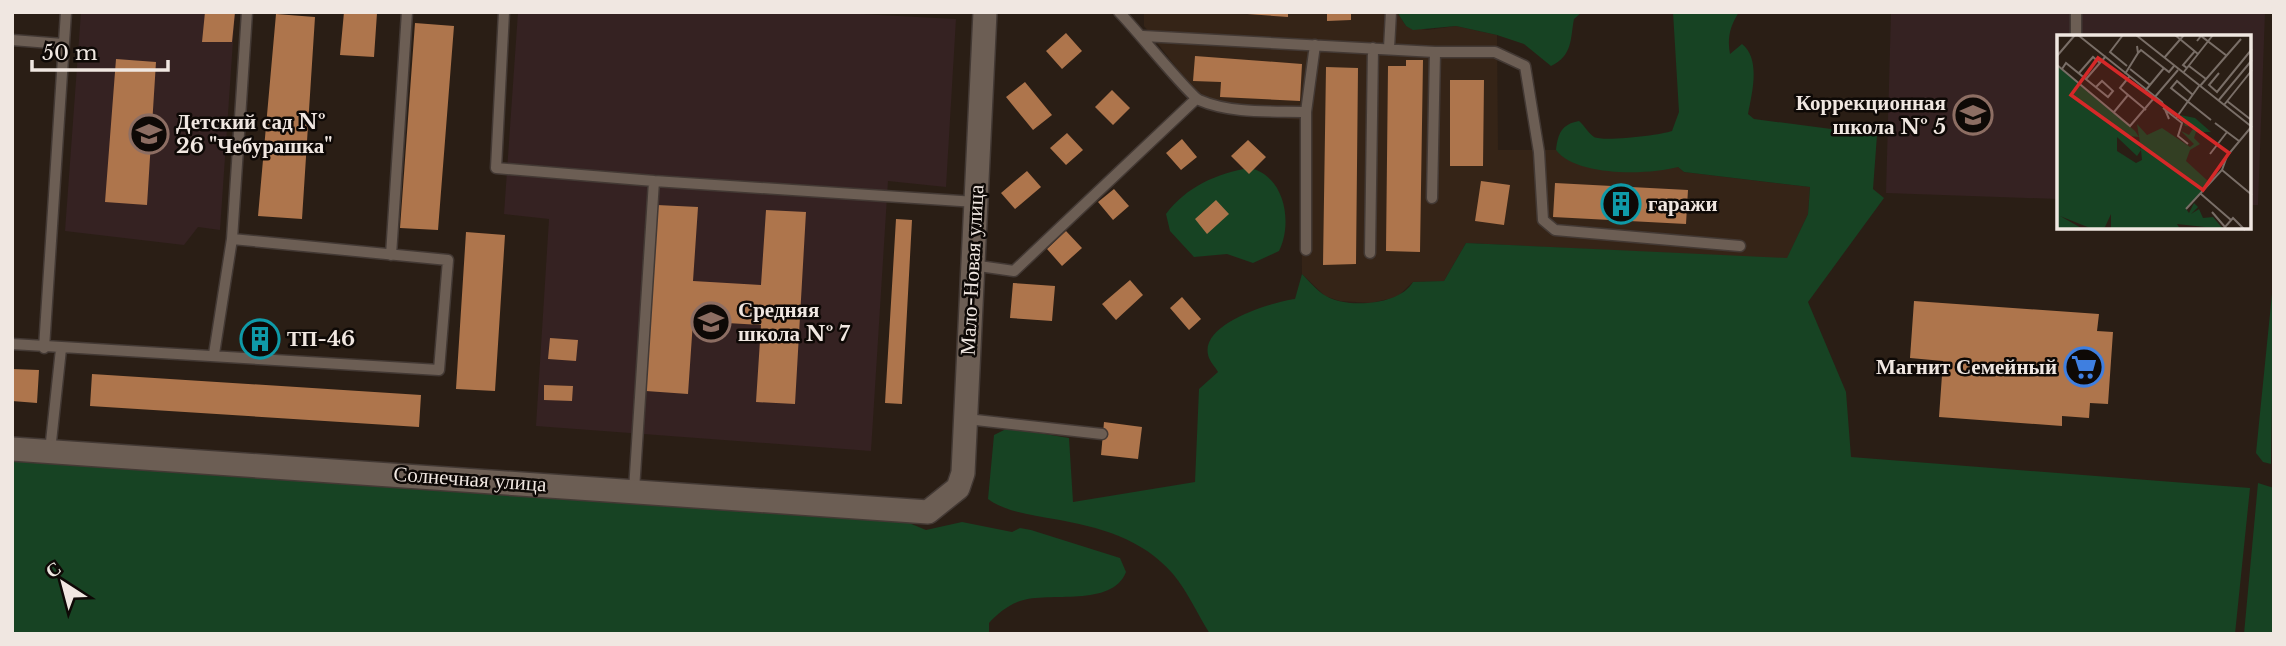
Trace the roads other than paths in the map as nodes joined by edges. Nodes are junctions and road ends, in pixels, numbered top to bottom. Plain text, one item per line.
1 (66, 12) edge
2 (247, 12) edge
3 (407, 12) edge
4 (504, 12) edge
5 (985, 12) edge
6 (1119, 12) edge
7 (1391, 12) edge
8 (2077, 12) edge
9 (2076, 35) edge
10 (1143, 36) junction
11 (12, 40) edge
12 (63, 44) junction
13 (1315, 45) junction
14 (1373, 48) junction
15 (1389, 48) junction
16 (1436, 52) junction
17 (1196, 99) junction
18 (1306, 112) junction
19 (654, 181) junction
20 (1432, 198) dead end
21 (976, 202) junction
22 (232, 239) junction
23 (1740, 246) dead end
24 (1306, 250) dead end
25 (1370, 253) dead end
26 (391, 255) junction
27 (971, 265) junction
28 (12, 344) edge
29 (44, 348) junction
30 (61, 349) junction
31 (214, 354) junction
32 (965, 419) junction
33 (1102, 434) dead end
34 (12, 449) edge
35 (50, 451) junction
36 (634, 490) junction
37 (929, 512) joint

1 - 12 lane
2 - 22 lane
3 - 26 lane
4 - 19 lane
5 - 21 street, Мало-Новая улица
6 - 10 lane
7 - 15 lane
8 - 9 lane
10 - 13 lane
10 - 17 lane
11 - 12 lane
12 - 29 lane
13 - 14 lane
13 - 18 lane
14 - 15 lane
14 - 25 lane
15 - 16 lane
16 - 20 lane
16 - 23 lane
17 - 18 lane
17 - 27 lane
18 - 24 lane
19 - 21 lane
19 - 36 lane
21 - 27 street, Мало-Новая улица
22 - 26 lane
22 - 31 lane
26 - 31 lane
27 - 32 street, Мало-Новая улица
28 - 29 lane
29 - 30 lane
30 - 31 lane
30 - 35 lane
32 - 33 lane
32 - 37 street, Мало-Новая улица
34 - 35 street, Солнечная улица
35 - 36 street, Солнечная улица
36 - 37 street, Солнечная улица

